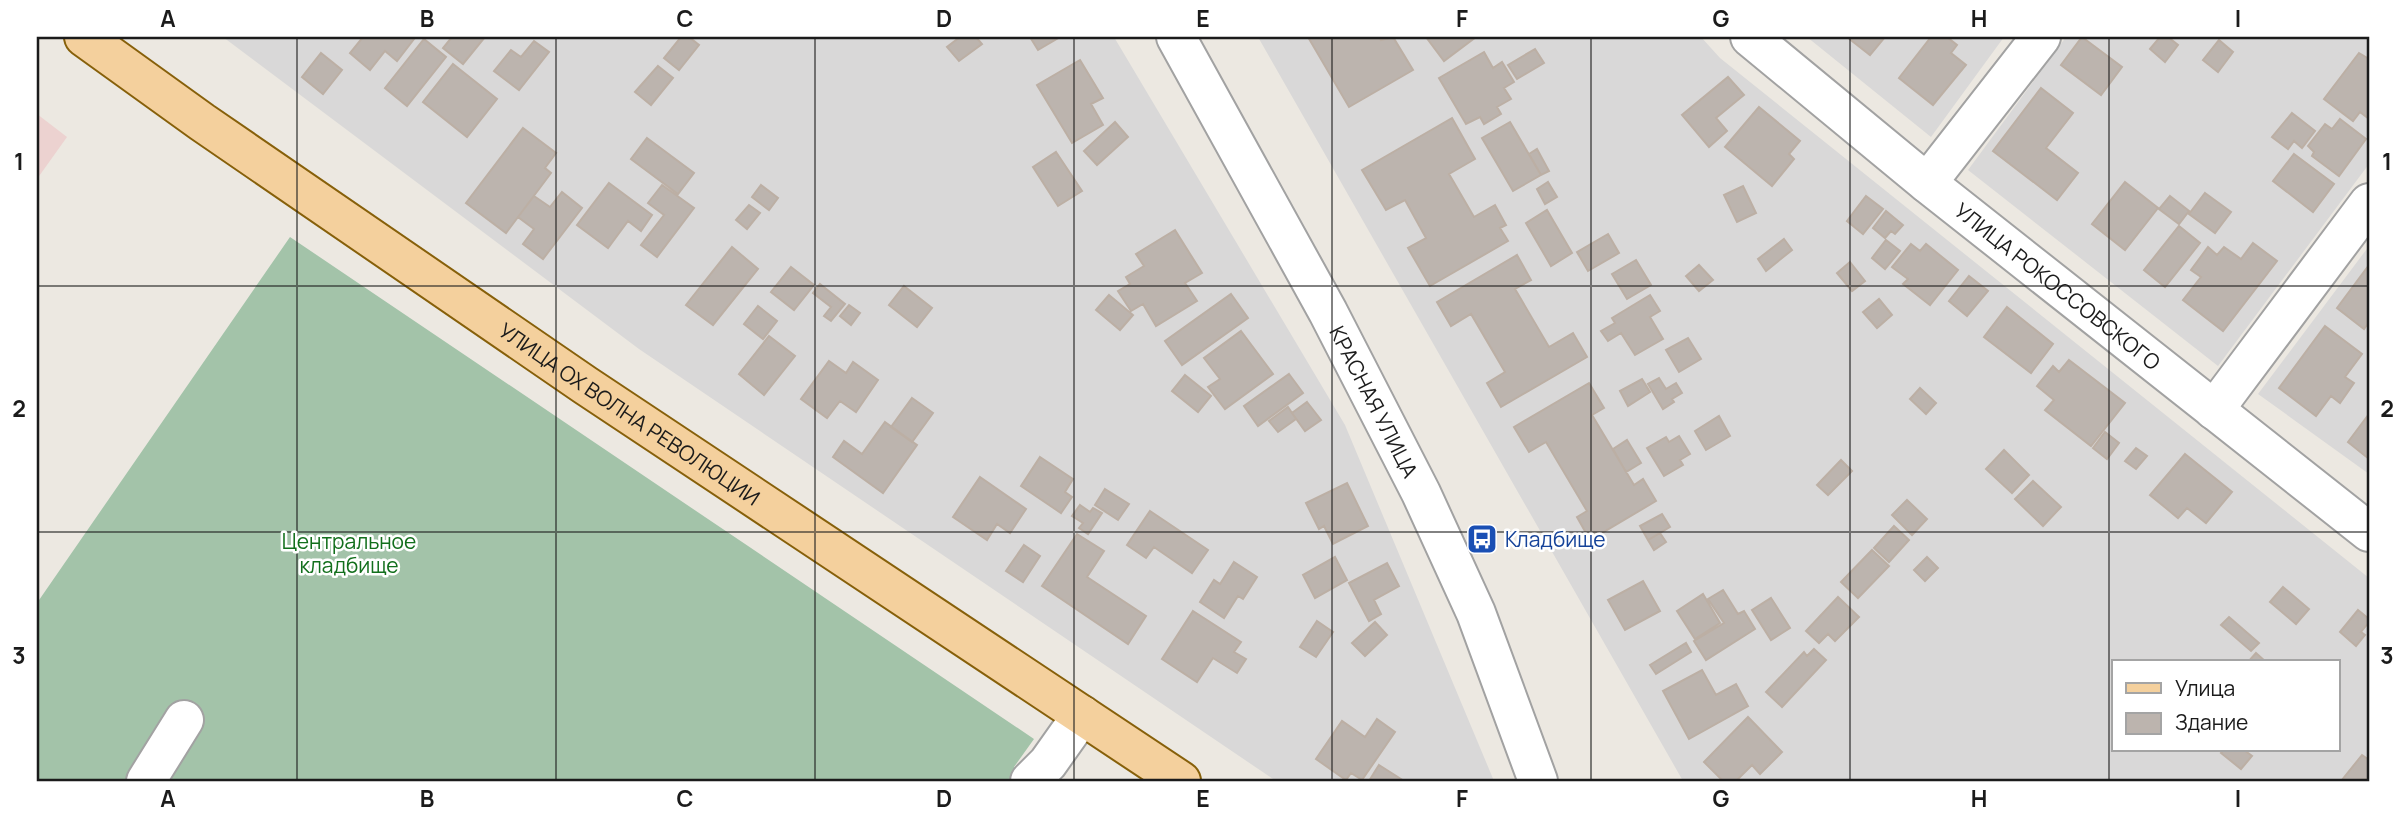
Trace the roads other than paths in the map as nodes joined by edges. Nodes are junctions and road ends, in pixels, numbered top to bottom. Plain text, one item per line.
1 (84, 37) edge
2 (1176, 37) edge
3 (1750, 37) edge
4 (2041, 37) edge
5 (1927, 183) junction
6 (2369, 203) edge
7 (2214, 410) junction
8 (2369, 532) edge
9 (1082, 715) junction
10 (184, 720) dead end
11 (146, 781) edge
12 (1030, 781) edge
13 (1181, 781) edge
14 (1538, 781) edge

1 - 9 main road, УЛИЦА ОХ ВОЛНА РЕВОЛЮЦИИ
2 - 14 street, КРАСНАЯ УЛИЦА
3 - 5 street, УЛИЦА РОКОССОВСКОГО
4 - 5 street
5 - 7 street, УЛИЦА РОКОССОВСКОГО
6 - 7 street
7 - 8 street, УЛИЦА РОКОССОВСКОГО
9 - 12 street
9 - 13 main road, УЛИЦА ОХ ВОЛНА РЕВОЛЮЦИИ
10 - 11 street

